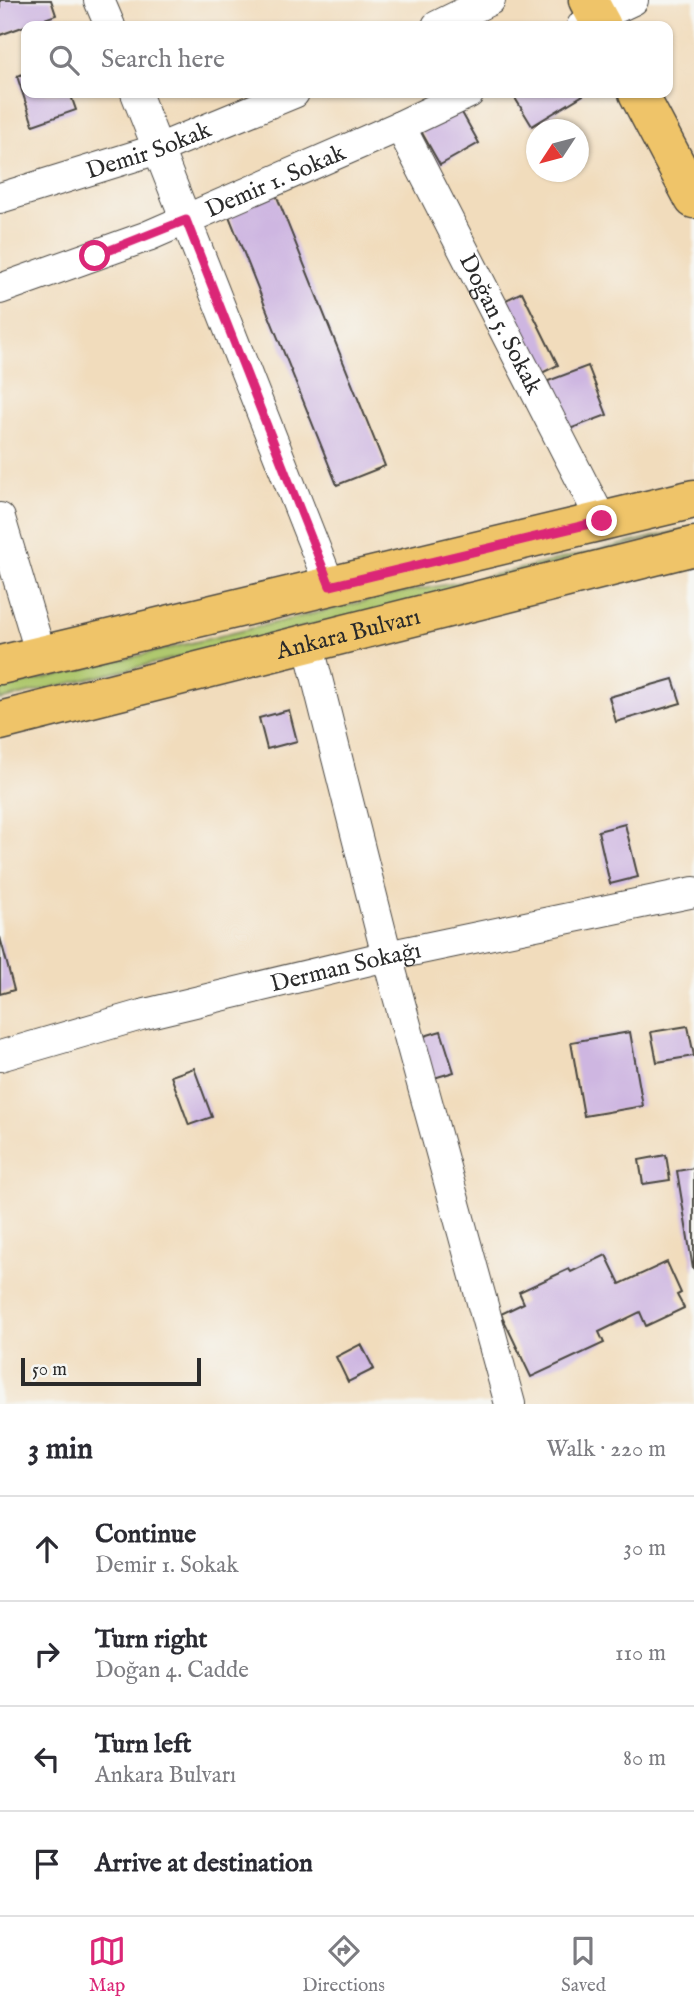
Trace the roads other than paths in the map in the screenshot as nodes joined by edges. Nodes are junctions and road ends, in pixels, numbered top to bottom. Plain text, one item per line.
1 (99, 0) edge
2 (490, 0) edge
3 (634, 0) edge
4 (592, 17) edge
5 (108, 21) edge
6 (447, 21) edge
7 (138, 98) edge
8 (282, 98) edge
9 (459, 98) edge
10 (641, 98) edge
11 (400, 126) junction
12 (158, 149) junction
13 (0, 198) edge
14 (694, 199) edge
15 (186, 220) junction
16 (0, 289) edge
17 (694, 499) edge
18 (0, 518) edge
19 (602, 521) junction
20 (694, 546) edge
21 (330, 586) junction
22 (308, 643) junction
23 (41, 655) junction
24 (0, 665) edge
25 (0, 721) edge
26 (694, 892) edge
27 (387, 956) junction
28 (0, 1056) edge
29 (510, 1404) edge

1 - 5 street
2 - 6 street
3 - 4 street
7 - 12 street
8 - 12 street, Demir Sokak
9 - 11 street, Demir 1. Sokak
10 - 14 main road
11 - 15 street, Demir 1. Sokak
11 - 19 street, Doğan 5. Sokak
12 - 13 street, Demir Sokak
12 - 15 street
15 - 16 street, Demir 1. Sokak
15 - 21 street
17 - 19 main road, Ankara Bulvarı
18 - 23 street
19 - 21 main road, Ankara Bulvarı
20 - 22 main road, Ankara Bulvarı
21 - 23 main road, Ankara Bulvarı
22 - 25 main road, Ankara Bulvarı
22 - 27 street
23 - 24 main road, Ankara Bulvarı
26 - 27 street, Derman Sokağı
27 - 28 street, Derman Sokağı
27 - 29 street

